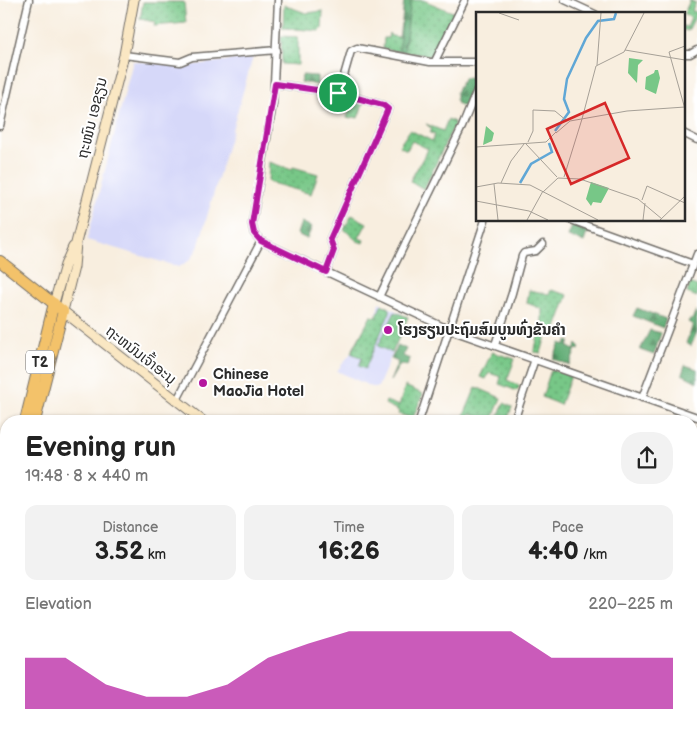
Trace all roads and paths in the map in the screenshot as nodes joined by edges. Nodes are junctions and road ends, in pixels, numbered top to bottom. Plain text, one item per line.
1 (29, 0) edge
2 (134, 0) edge
3 (278, 0) edge
4 (465, 0) edge
5 (566, 0) edge
6 (588, 0) edge
7 (585, 8) junction
8 (592, 12) edge
9 (277, 50) junction
10 (697, 50) edge
11 (684, 54) edge
12 (124, 55) junction
13 (435, 62) junction
14 (476, 62) edge
15 (275, 84) junction
16 (476, 92) edge
17 (338, 93) junction
18 (0, 126) edge
19 (684, 134) edge
20 (697, 140) edge
21 (485, 221) edge
22 (574, 221) edge
23 (261, 241) junction
24 (76, 243) junction
25 (543, 244) dead end
26 (697, 254) edge
27 (0, 261) edge
28 (693, 264) junction
29 (326, 272) junction
30 (379, 296) junction
31 (54, 303) junction
32 (63, 311) junction
33 (450, 330) junction
34 (495, 345) junction
35 (535, 359) junction
36 (642, 398) junction
37 (177, 400) junction
38 (26, 415) edge
39 (37, 415) edge
40 (196, 415) edge
41 (420, 415) edge
42 (516, 415) edge
43 (691, 415) edge

1 - 18 street
2 - 12 main road, ຖະໜົນ ເອຊຽນ / T2
3 - 9 street
4 - 13 street
5 - 7 street
6 - 7 street
7 - 8 street
9 - 12 street
9 - 15 street
10 - 11 street
12 - 24 main road, ຖະໜົນ ເອຊຽນ / T2
13 - 14 street
13 - 17 street
15 - 17 street
15 - 23 street
16 - 30 street
17 - 29 street
19 - 20 street
21 - 33 street
22 - 28 street
23 - 29 street
23 - 37 street
24 - 31 main road, ຖະໜົນ ເອຊຽນ / T2
24 - 32 main road, ຖະໜົນ ເອຊຽນ / T2
25 - 34 street
26 - 28 street
27 - 31 main road
28 - 36 street
29 - 30 street
30 - 33 street
31 - 32 main road
31 - 38 main road, ຖະໜົນ ເອຊຽນ / T2
32 - 37 main road, ຖະຫນົນເຈົ້າອະນຸ
32 - 39 main road, ຖະໜົນ ເອຊຽນ / T2
33 - 34 street
33 - 41 street
34 - 35 street
35 - 36 street
35 - 42 street
36 - 43 street
37 - 40 main road, ຖະຫນົນເຈົ້າອະນຸ

